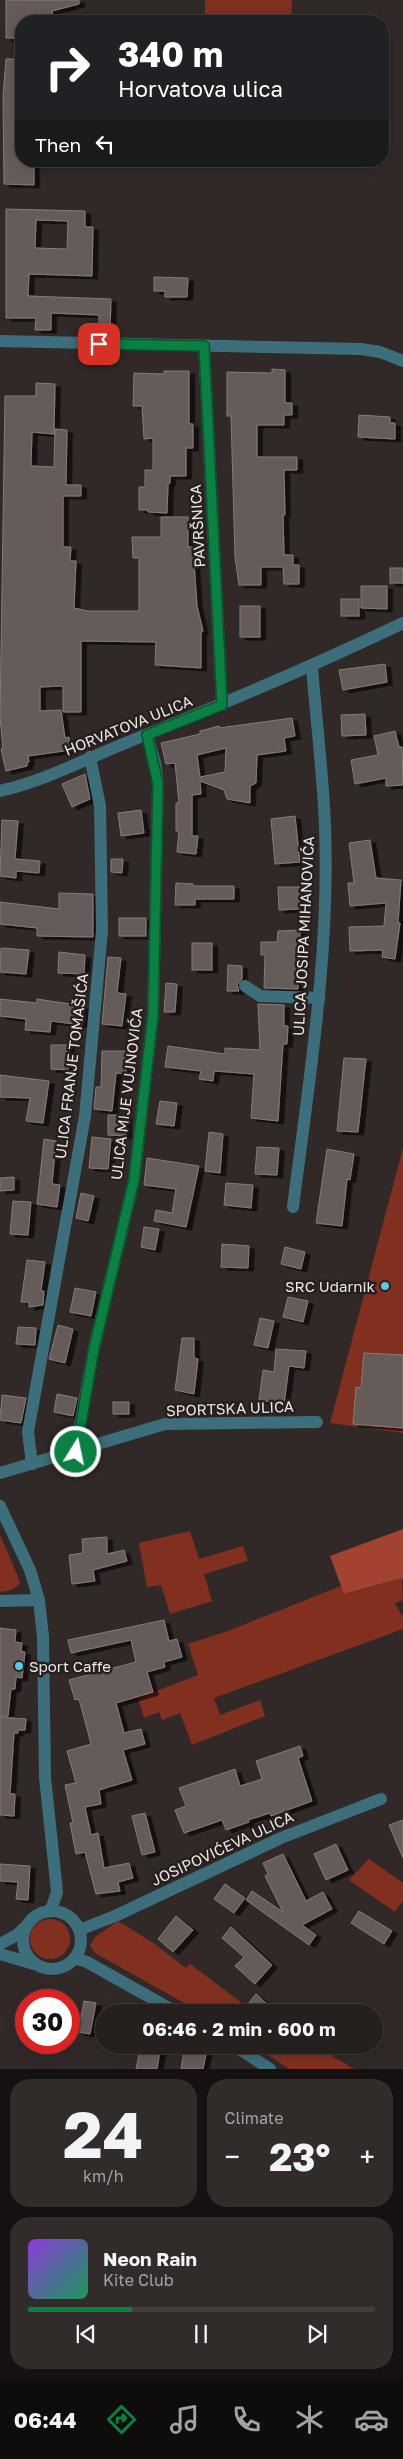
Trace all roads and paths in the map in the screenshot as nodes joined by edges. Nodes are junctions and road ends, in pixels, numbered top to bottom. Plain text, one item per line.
1 (0, 341) edge
2 (204, 346) junction
3 (403, 361) edge
4 (403, 622) edge
5 (312, 667) junction
6 (222, 705) junction
7 (147, 735) junction
8 (90, 758) junction
9 (0, 791) edge
10 (245, 986) dead end
11 (318, 998) junction
12 (293, 1207) dead end
13 (317, 1422) dead end
14 (76, 1452) junction
15 (32, 1464) junction
16 (0, 1473) edge
17 (0, 1506) edge
18 (39, 1600) junction
19 (0, 1601) edge
20 (381, 1799) dead end
21 (51, 1910) junction
22 (25, 1927) junction
23 (79, 1930) junction
24 (0, 1944) edge
25 (0, 1954) edge
26 (75, 1958) junction
27 (35, 1964) junction
28 (162, 2004) edge
29 (247, 2054) edge
30 (270, 2069) edge

1 - 2 street
2 - 3 street
2 - 6 street, PAVRŠNICA
4 - 5 street, HORVATOVA ULICA
5 - 6 street, HORVATOVA ULICA
5 - 11 street, ULICA JOSIPA MIHANOVIĆA
6 - 7 street, HORVATOVA ULICA
7 - 8 street, HORVATOVA ULICA
7 - 14 street, ULICA MIJE VUJNOVIĆA
8 - 9 street, HORVATOVA ULICA
8 - 15 street, ULICA FRANJE TOMAŠIĆA
10 - 11 street
11 - 12 street, ULICA JOSIPA MIHANOVIĆA
13 - 14 street, SPORTSKA ULICA
14 - 15 street, SPORTSKA ULICA
15 - 16 street, SPORTSKA ULICA
17 - 18 street
18 - 19 street
18 - 21 street
20 - 23 street, JOSIPOVIĆEVA ULICA
21 - 22 street
21 - 23 street
22 - 24 street
22 - 27 street
23 - 26 street
25 - 27 street
26 - 27 street
26 - 28 street
29 - 30 street

